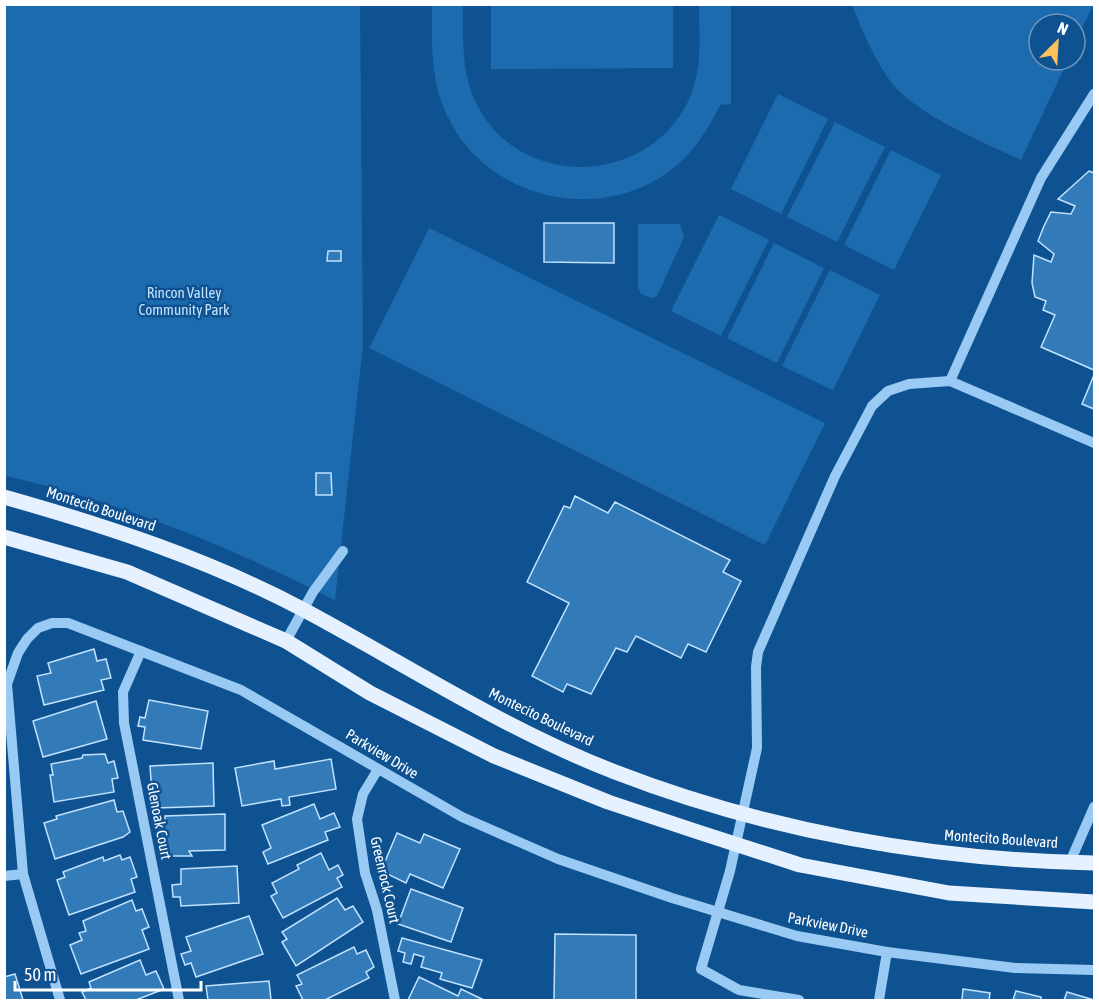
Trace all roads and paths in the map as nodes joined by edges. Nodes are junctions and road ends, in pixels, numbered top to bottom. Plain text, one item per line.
1 (1095, 94) edge
2 (950, 381) junction
3 (1095, 443) edge
4 (4, 497) edge
5 (4, 537) edge
6 (343, 551) dead end
7 (303, 609) junction
8 (286, 641) junction
9 (141, 651) junction
10 (6, 684) edge
11 (377, 771) junction
12 (1095, 807) edge
13 (742, 813) junction
14 (735, 843) junction
15 (1070, 862) junction
16 (1095, 862) edge
17 (23, 874) junction
18 (4, 876) edge
19 (1095, 902) edge
20 (717, 913) junction
21 (887, 952) junction
22 (1095, 970) edge
23 (60, 1000) edge
24 (179, 1000) edge
25 (394, 1000) edge
26 (799, 1000) edge
27 (879, 1000) edge

1 - 2 street
2 - 3 street
2 - 13 street
4 - 7 main road, Montecito Boulevard
5 - 8 main road
6 - 7 street
7 - 8 street
7 - 13 main road, Montecito Boulevard
8 - 14 main road
9 - 10 street, Parkview Drive
9 - 11 street, Parkview Drive
9 - 24 street, Glenoak Court
10 - 17 street, Parkview Drive
11 - 20 street, Parkview Drive
11 - 25 street, Greenrock Court
12 - 15 street
13 - 14 street
13 - 15 main road, Montecito Boulevard
14 - 19 main road
14 - 20 street
15 - 16 main road, Montecito Boulevard
17 - 18 street
17 - 23 street, Parkview Drive
20 - 21 street, Parkview Drive
20 - 26 street
21 - 22 street, Parkview Drive
21 - 27 street

